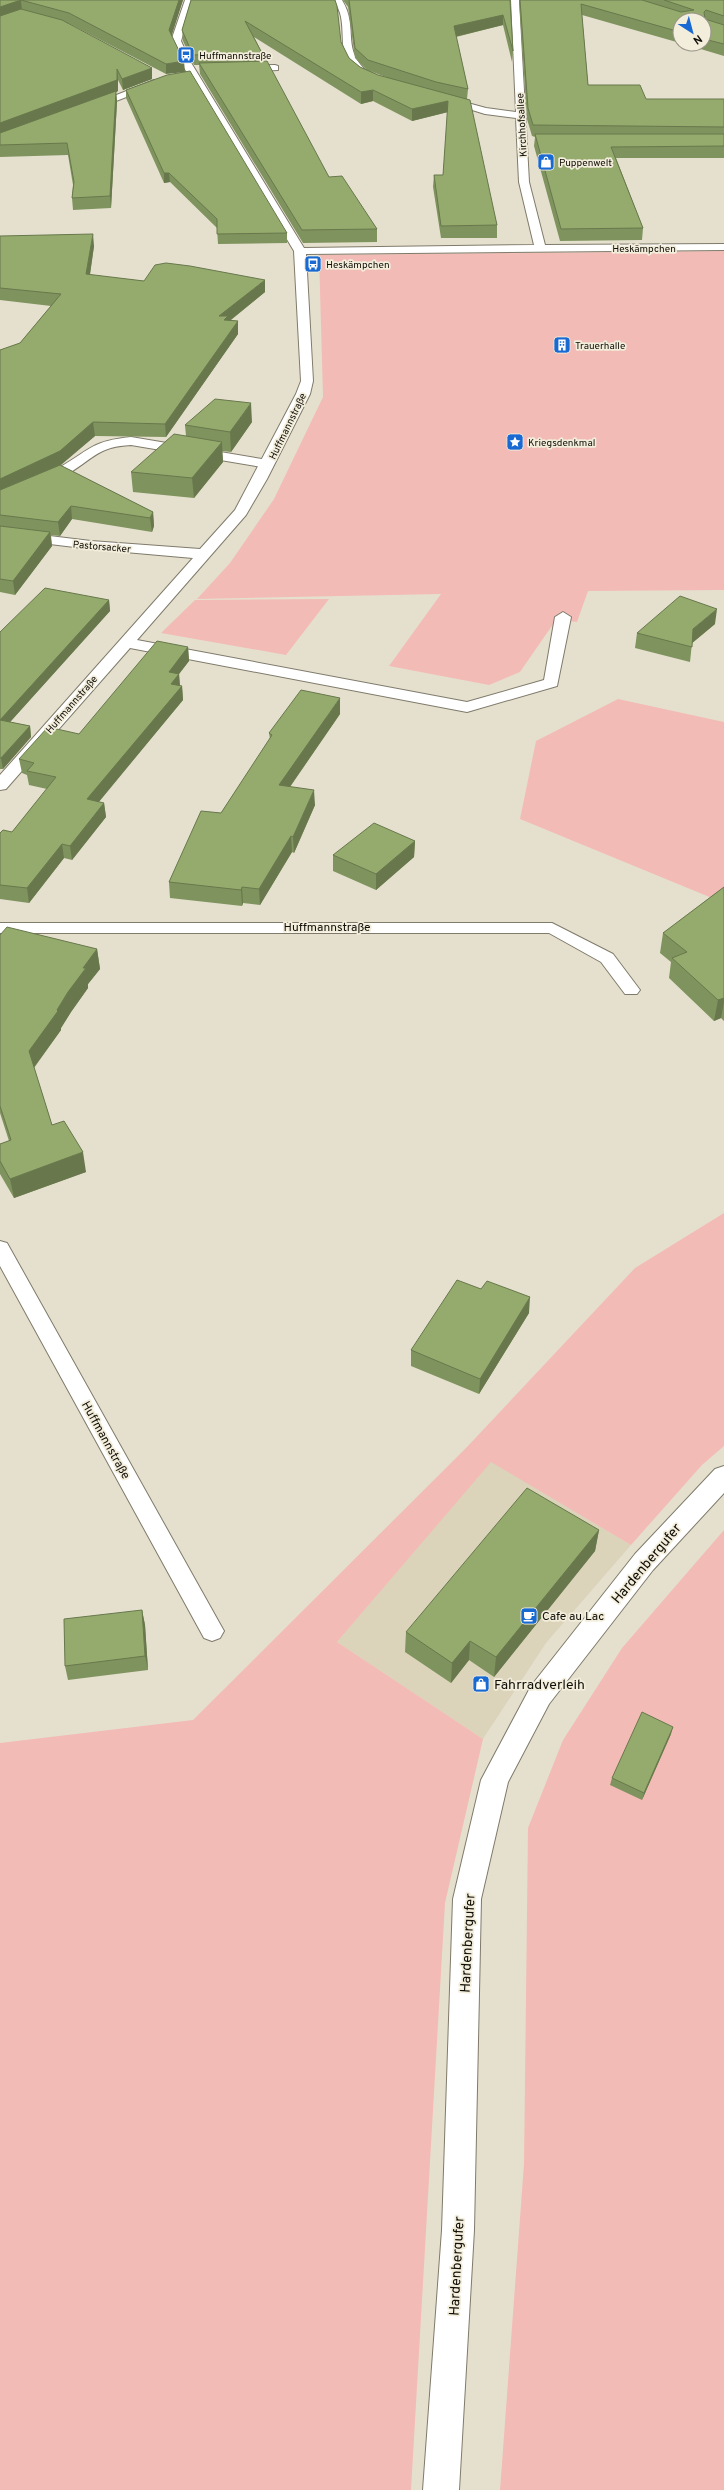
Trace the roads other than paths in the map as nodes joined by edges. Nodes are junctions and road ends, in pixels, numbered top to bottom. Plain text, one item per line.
1 (189, 0) edge
2 (338, 0) edge
3 (516, 0) edge
4 (275, 68) dead end
5 (206, 69) edge
6 (229, 69) edge
7 (192, 72) junction
8 (153, 74) edge
9 (180, 77) edge
10 (375, 78) edge
11 (431, 96) edge
12 (79, 112) edge
13 (520, 116) junction
14 (724, 247) edge
15 (540, 248) junction
16 (300, 250) junction
17 (268, 464) junction
18 (0, 499) edge
19 (0, 534) edge
20 (204, 554) junction
21 (563, 617) dead end
22 (126, 642) junction
23 (0, 785) edge
24 (0, 928) edge
25 (630, 990) dead end
26 (0, 1248) edge
27 (724, 1476) edge
28 (212, 1631) dead end
29 (441, 2490) edge

1 - 7 street, Huffmannstraße
2 - 10 street
3 - 13 street, Kirchhofsallee
4 - 6 street
5 - 7 street
7 - 9 street
7 - 16 street, Huffmannstraße
8 - 12 street
11 - 13 street
13 - 15 street, Kirchhofsallee
14 - 15 street, Heskämpchen
15 - 16 street, Heskämpchen
16 - 17 street, Huffmannstraße
17 - 18 lane
17 - 20 street, Huffmannstraße
19 - 20 street, Pastorsacker
20 - 22 street, Huffmannstraße
21 - 22 street
22 - 23 street, Huffmannstraße
24 - 25 lane, Huffmannstraße
26 - 28 lane, Huffmannstraße
27 - 29 street, Hardenbergufer

